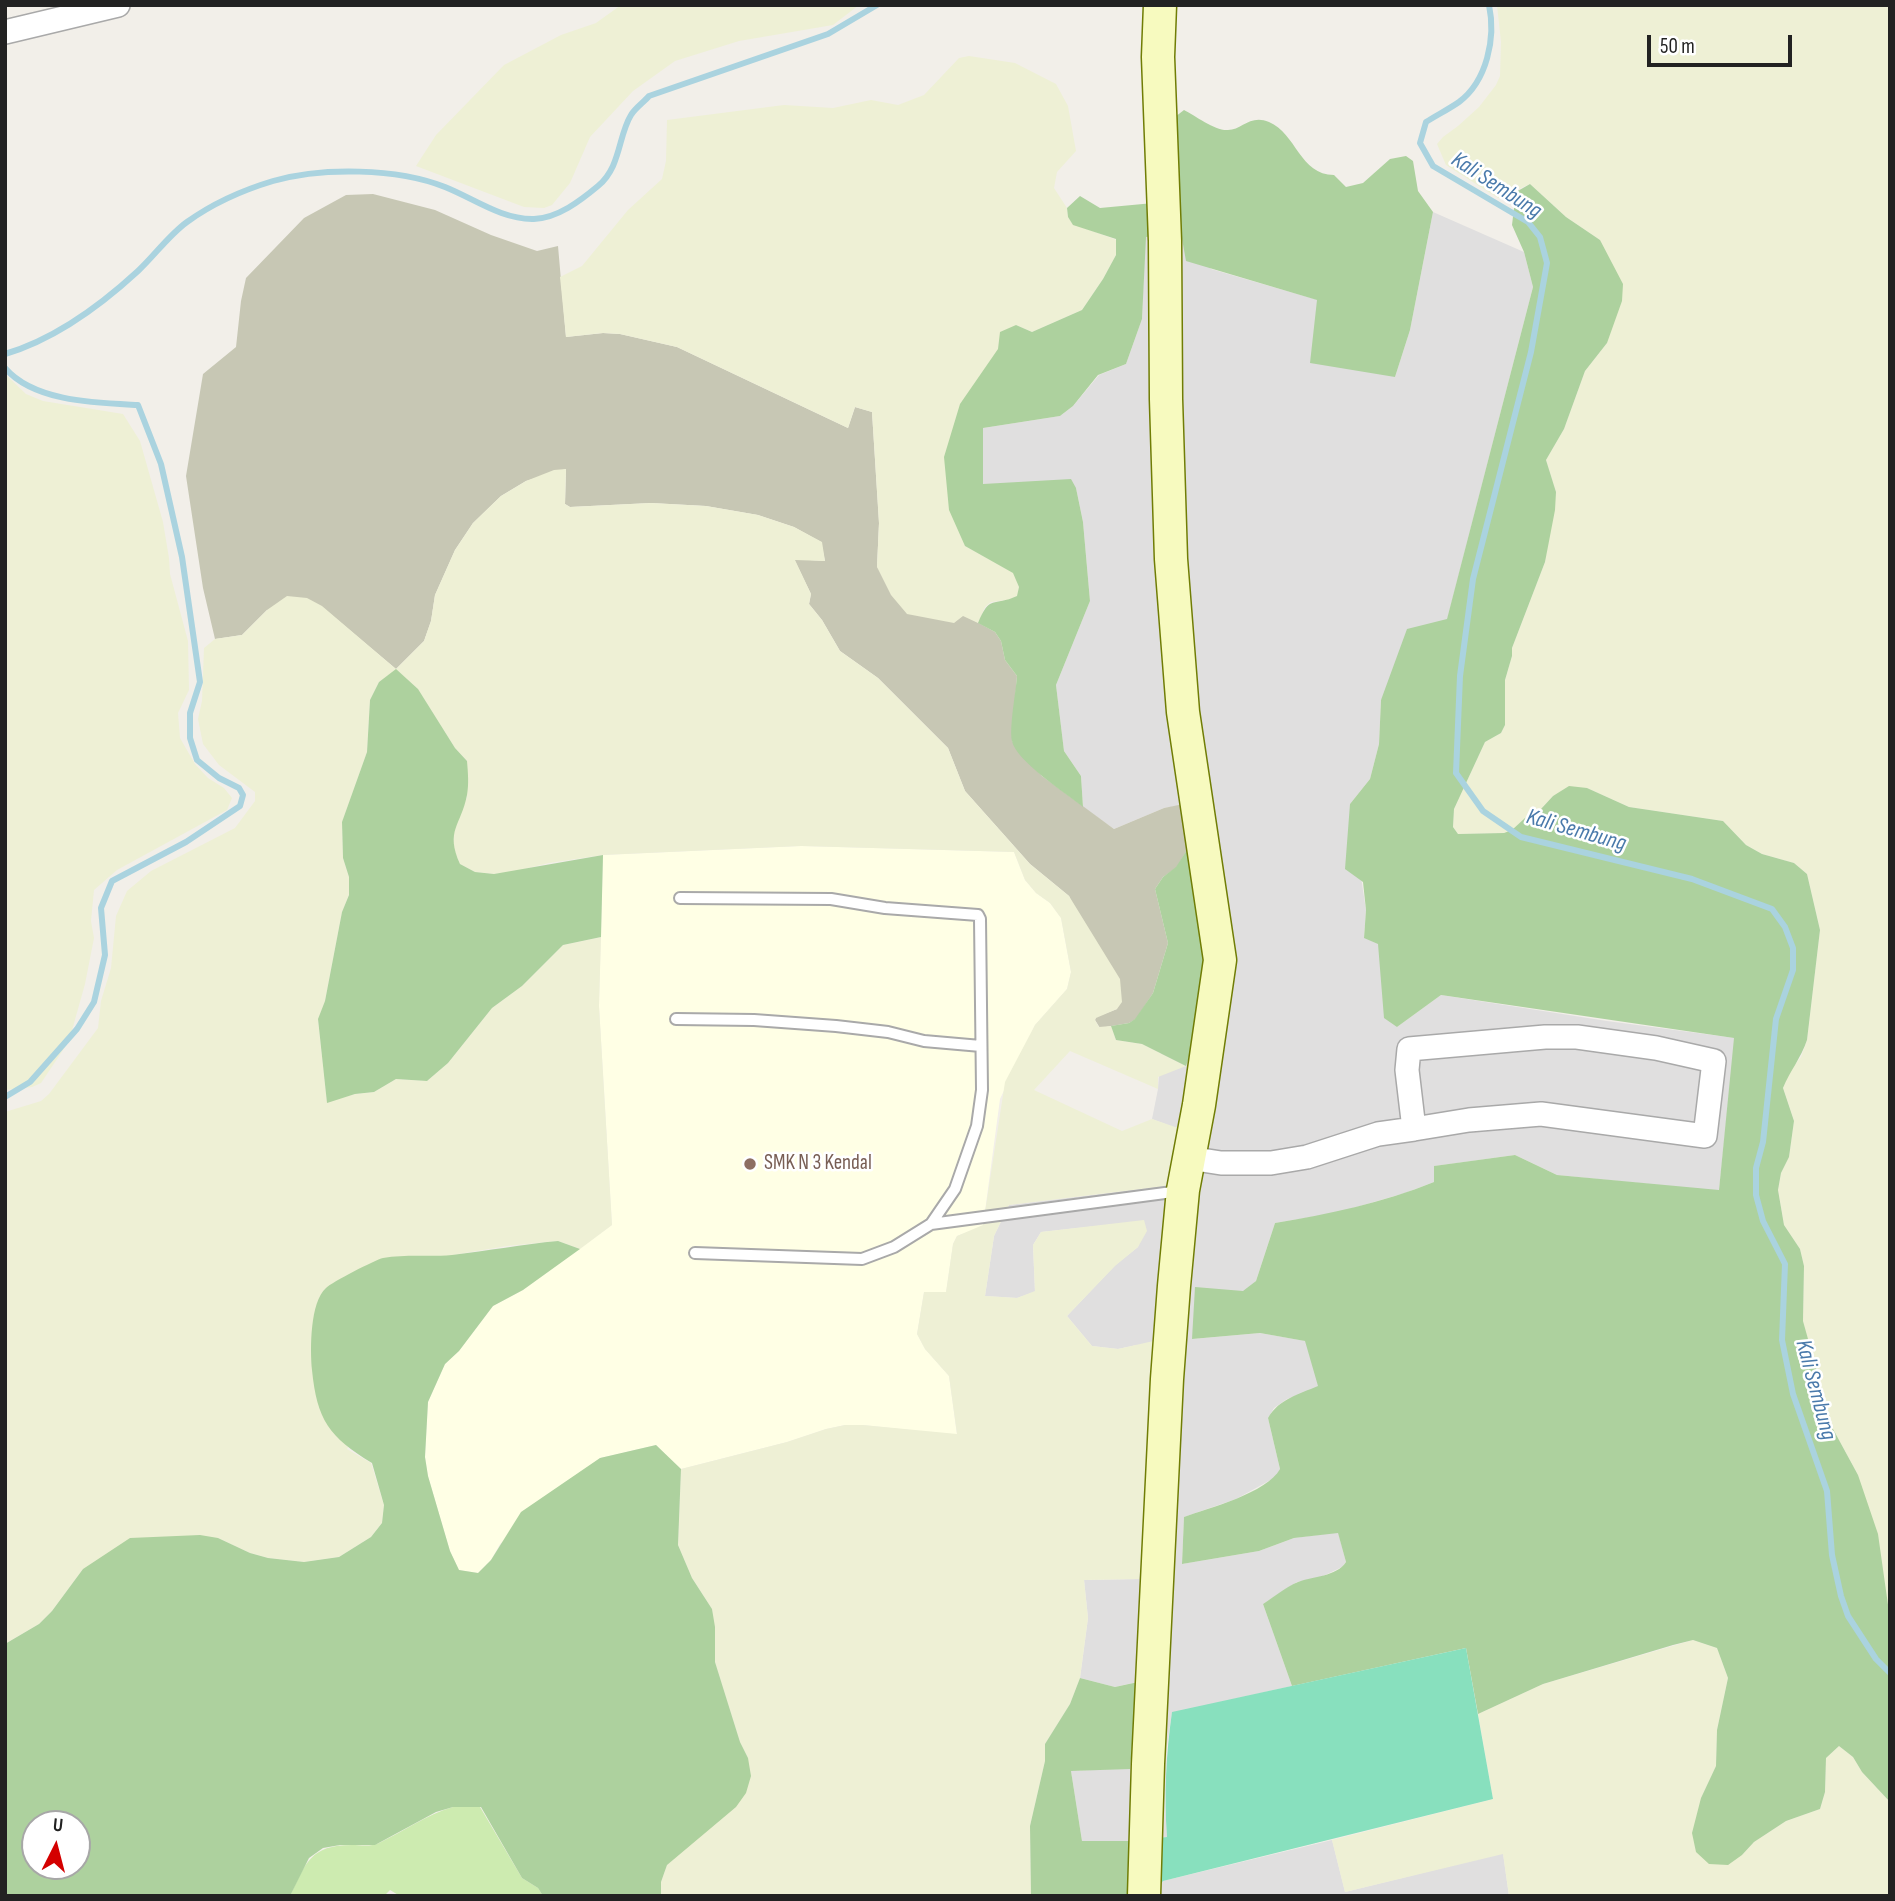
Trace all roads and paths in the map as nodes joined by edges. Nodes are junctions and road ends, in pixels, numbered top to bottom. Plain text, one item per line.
1 (118, 5) edge
2 (1160, 5) edge
3 (93, 7) edge
4 (5, 32) edge
5 (680, 898) dead end
6 (676, 1020) dead end
7 (981, 1046) junction
8 (1415, 1129) junction
9 (1189, 1158) junction
10 (1183, 1190) junction
11 (931, 1224) junction
12 (695, 1254) dead end
13 (1144, 1896) edge

1 - 3 street
2 - 9 main road
3 - 4 street
5 - 7 lane
6 - 7 lane
7 - 11 lane
8 - 8 street
8 - 9 street
9 - 10 main road
10 - 11 lane
10 - 13 main road
11 - 12 lane

